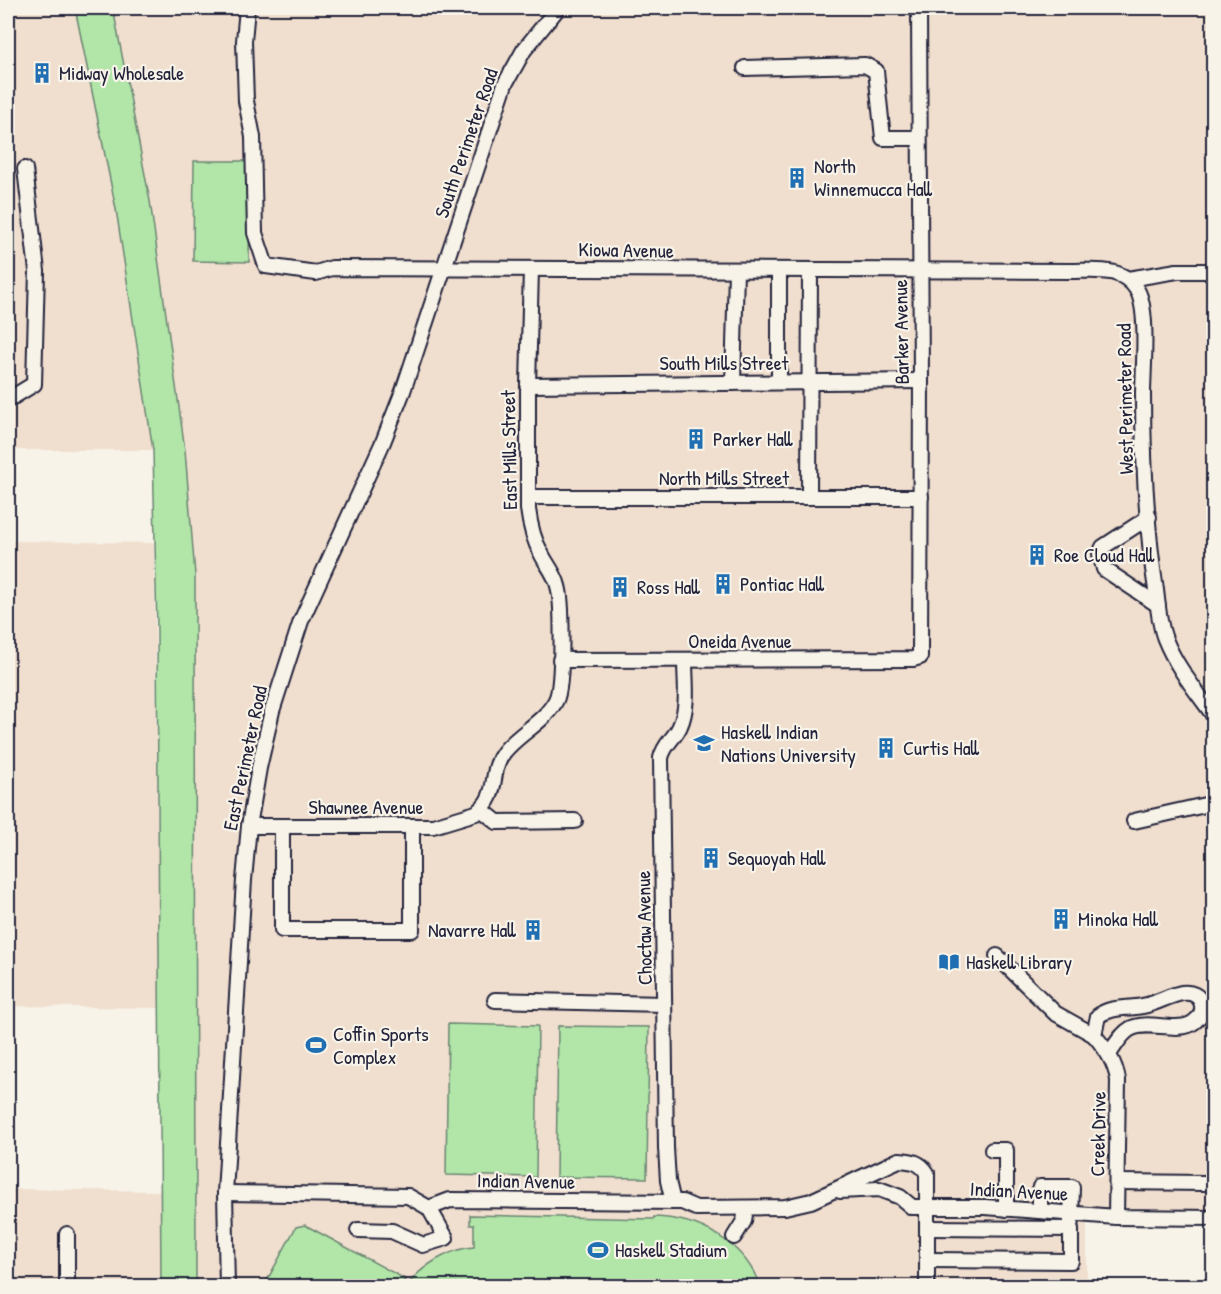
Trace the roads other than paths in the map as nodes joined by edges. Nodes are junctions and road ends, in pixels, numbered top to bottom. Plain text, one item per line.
1 (247, 8) edge
2 (558, 8) edge
3 (919, 8) edge
4 (745, 68) dead end
5 (919, 138) junction
6 (25, 169) dead end
7 (445, 268) junction
8 (531, 269) junction
9 (736, 271) junction
10 (779, 271) junction
11 (810, 271) junction
12 (920, 271) junction
13 (1214, 271) edge
14 (1128, 279) junction
15 (921, 381) junction
16 (779, 382) junction
17 (810, 382) junction
18 (733, 383) junction
19 (528, 385) junction
20 (8, 400) edge
21 (528, 497) junction
22 (809, 497) junction
23 (921, 497) junction
24 (1149, 517) junction
25 (1158, 605) junction
26 (920, 657) joint
27 (560, 660) junction
28 (686, 661) junction
29 (1214, 716) edge
30 (1214, 803) edge
31 (481, 809) junction
32 (575, 821) dead end
33 (1134, 821) dead end
34 (249, 826) junction
35 (282, 826) junction
36 (412, 826) junction
37 (997, 956) dead end
38 (495, 1000) dead end
39 (664, 1004) junction
40 (1094, 1035) junction
41 (1109, 1054) junction
42 (992, 1150) dead end
43 (1117, 1182) junction
44 (1205, 1183) dead end
45 (225, 1193) junction
46 (828, 1193) junction
47 (673, 1202) junction
48 (927, 1207) junction
49 (429, 1208) junction
50 (746, 1208) junction
51 (1006, 1209) junction
52 (1040, 1211) junction
53 (1071, 1214) junction
54 (1116, 1217) junction
55 (1214, 1218) edge
56 (927, 1228) junction
57 (1071, 1229) junction
58 (358, 1230) dead end
59 (68, 1234) dead end
60 (734, 1237) dead end
61 (927, 1260) junction
62 (67, 1287) edge
63 (227, 1287) edge
64 (927, 1287) edge

1 - 7 street, Kiowa Avenue
2 - 7 street, South Perimeter Road
3 - 5 street, Barker Avenue
4 - 5 street
5 - 12 street, Barker Avenue
6 - 20 street
7 - 8 street, Kiowa Avenue
7 - 34 street, East Perimeter Road
8 - 9 street, Kiowa Avenue
8 - 19 street, East Mills Street
9 - 10 street, Kiowa Avenue
9 - 18 street
10 - 11 street, Kiowa Avenue
10 - 16 street
11 - 12 street, Kiowa Avenue
11 - 17 street
12 - 14 street
12 - 15 street, Barker Avenue
13 - 14 street
14 - 24 street, West Perimeter Road
15 - 17 street, South Mills Street
15 - 23 street, Barker Avenue
16 - 17 street, South Mills Street
16 - 18 street, South Mills Street
17 - 22 street
18 - 19 street, South Mills Street
19 - 21 street, East Mills Street
21 - 22 street, North Mills Street
21 - 27 street, East Mills Street
22 - 23 street, North Mills Street
23 - 26 street, Barker Avenue
24 - 25 street, West Perimeter Road
24 - 25 street
25 - 29 street, West Perimeter Road
26 - 28 street, Oneida Avenue
27 - 28 street, Oneida Avenue
27 - 31 street
28 - 39 street, Choctaw Avenue
30 - 33 street
31 - 32 street
31 - 36 street, Shawnee Avenue
34 - 35 street, Shawnee Avenue
34 - 45 street, East Perimeter Road
35 - 36 street, Shawnee Avenue
35 - 36 street
37 - 40 street
38 - 39 street
39 - 47 street, Choctaw Avenue
40 - 41 street, Creek Drive
40 - 41 street
41 - 43 street, Creek Drive
42 - 51 street
43 - 44 street
43 - 54 street, Creek Drive
45 - 49 street
45 - 63 street, East Perimeter Road
46 - 48 street, Indian Avenue
46 - 48 street, Indian Avenue
46 - 50 street, Indian Avenue
47 - 49 street, Indian Avenue
47 - 50 street, Indian Avenue
48 - 51 street, Indian Avenue
48 - 56 street
49 - 58 street
50 - 60 street
51 - 52 street, Indian Avenue
52 - 53 street, Indian Avenue
52 - 53 street
53 - 54 street, Indian Avenue
53 - 57 street
54 - 55 street, Indian Avenue
56 - 57 street
56 - 61 street
57 - 61 street
59 - 62 street
61 - 64 street

